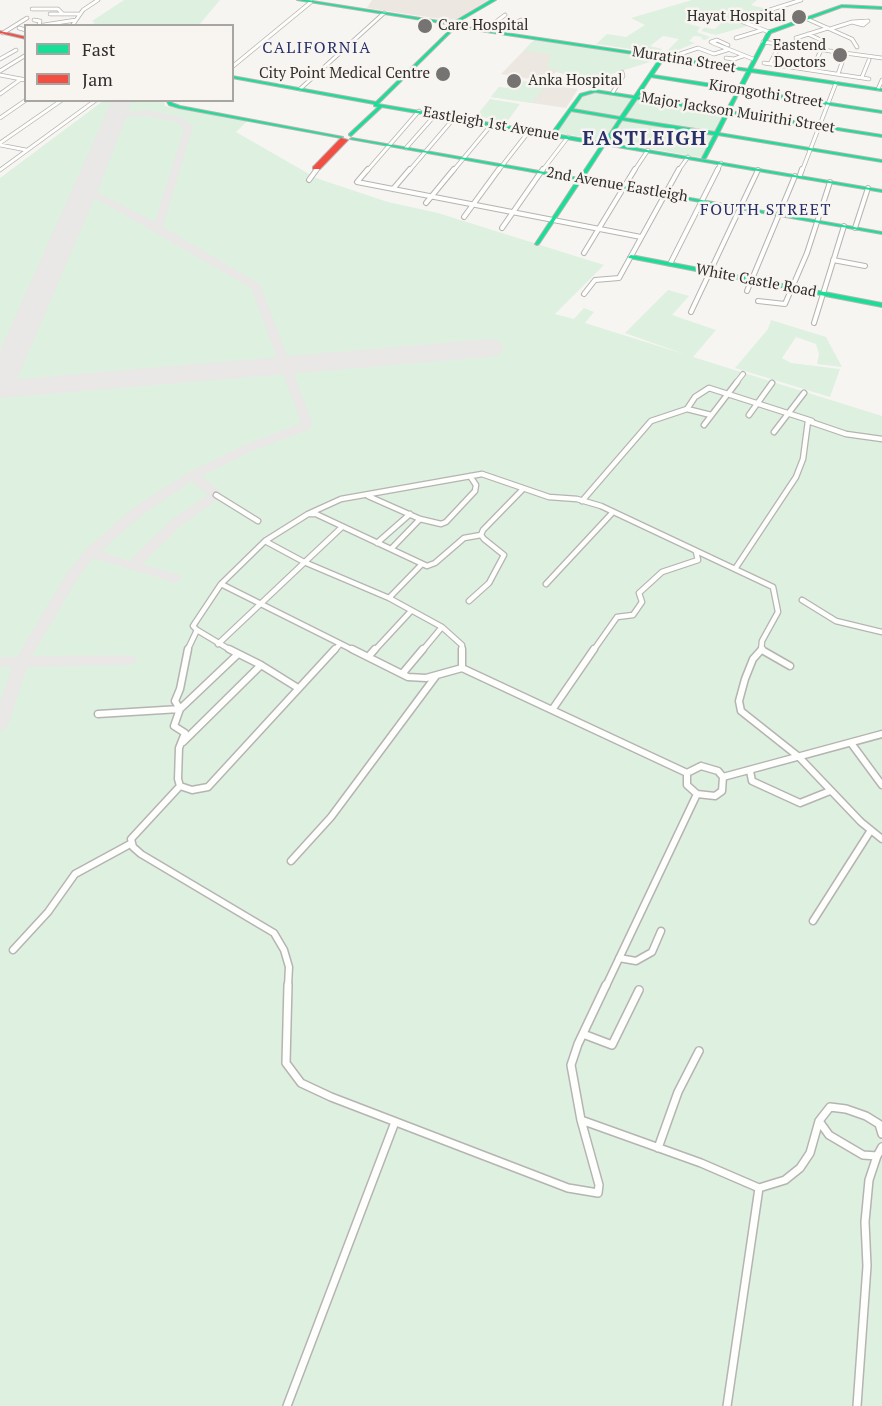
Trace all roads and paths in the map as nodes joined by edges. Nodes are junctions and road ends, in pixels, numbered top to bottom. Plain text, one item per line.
1 (82, 0) edge
2 (299, 0) edge
3 (496, 0) edge
4 (801, 0) edge
5 (96, 1) edge
6 (311, 2) junction
7 (882, 8) edge
8 (32, 9) dead end
9 (384, 13) junction
10 (50, 14) dead end
11 (63, 14) junction
12 (80, 14) junction
13 (505, 15) dead end
14 (27, 18) dead end
15 (805, 18) junction
16 (34, 20) dead end
17 (76, 20) junction
18 (521, 20) dead end
19 (852, 22) dead end
20 (38, 24) edge
21 (46, 24) edge
22 (73, 24) edge
23 (458, 25) junction
24 (19, 28) dead end
25 (829, 28) junction
26 (24, 29) edge
27 (485, 30) junction
28 (766, 31) junction
29 (502, 32) junction
30 (1, 33) edge
31 (808, 34) junction
32 (736, 38) dead end
33 (796, 38) dead end
34 (24, 39) edge
35 (762, 42) junction
36 (728, 45) dead end
37 (857, 47) dead end
38 (778, 48) dead end
39 (16, 50) dead end
40 (727, 50) junction
41 (820, 50) junction
42 (680, 54) dead end
43 (714, 54) junction
44 (24, 56) edge
45 (708, 56) dead end
46 (743, 56) junction
47 (663, 57) junction
48 (844, 57) dead end
49 (726, 58) dead end
50 (882, 58) edge
51 (0, 59) edge
52 (753, 59) junction
53 (869, 60) dead end
54 (16, 61) junction
55 (24, 62) edge
56 (764, 63) dead end
57 (770, 64) junction
58 (234, 65) edge
59 (748, 70) junction
60 (812, 70) junction
61 (622, 72) dead end
62 (0, 73) edge
63 (650, 76) junction
64 (862, 77) junction
65 (234, 78) edge
66 (234, 78) edge
67 (837, 78) junction
68 (869, 79) dead end
69 (23, 80) edge
70 (882, 80) edge
71 (300, 89) junction
72 (880, 89) edge
73 (739, 90) junction
74 (613, 92) junction
75 (0, 94) edge
76 (637, 96) junction
77 (24, 101) edge
78 (59, 102) edge
79 (94, 102) edge
80 (169, 102) edge
81 (380, 104) junction
82 (827, 104) junction
83 (570, 110) junction
84 (419, 111) junction
85 (729, 112) junction
86 (882, 112) edge
87 (436, 114) junction
88 (455, 117) junction
89 (0, 118) edge
90 (622, 119) junction
91 (492, 124) junction
92 (819, 126) junction
93 (530, 130) junction
94 (554, 132) junction
95 (716, 134) junction
96 (882, 136) edge
97 (568, 137) junction
98 (347, 138) junction
99 (605, 142) junction
100 (0, 144) edge
101 (388, 145) junction
102 (406, 148) junction
103 (26, 150) junction
104 (648, 150) junction
105 (810, 150) junction
106 (425, 152) junction
107 (688, 157) junction
108 (704, 158) junction
109 (463, 159) junction
110 (882, 162) edge
111 (721, 163) junction
112 (501, 165) junction
113 (318, 168) joint
114 (0, 170) edge
115 (758, 170) junction
116 (540, 172) junction
117 (797, 176) junction
118 (580, 179) junction
119 (309, 180) dead end
120 (830, 182) junction
121 (623, 187) junction
122 (868, 188) junction
123 (393, 189) junction
124 (882, 190) edge
125 (664, 194) junction
126 (432, 197) junction
127 (701, 200) junction
128 (426, 203) dead end
129 (473, 204) junction
130 (740, 207) junction
131 (513, 212) junction
132 (778, 214) junction
133 (464, 217) dead end
134 (552, 220) junction
135 (818, 221) junction
136 (844, 226) junction
137 (502, 228) dead end
138 (598, 228) junction
139 (855, 228) junction
140 (882, 233) edge
141 (641, 237) junction
142 (537, 244) dead end
143 (584, 253) dead end
144 (631, 257) junction
145 (833, 260) junction
146 (670, 264) junction
147 (865, 266) dead end
148 (710, 272) junction
149 (751, 280) junction
150 (792, 288) junction
151 (747, 291) dead end
152 (584, 294) dead end
153 (822, 294) junction
154 (758, 301) dead end
155 (786, 302) joint
156 (882, 305) edge
157 (691, 312) dead end
158 (814, 323) dead end
159 (742, 374) dead end
160 (772, 383) dead end
161 (728, 393) junction
162 (804, 393) dead end
163 (758, 403) junction
164 (687, 409) junction
165 (788, 412) junction
166 (711, 415) junction
167 (749, 415) dead end
168 (820, 424) junction
169 (704, 425) dead end
170 (774, 432) dead end
171 (882, 439) edge
172 (482, 474) junction
173 (470, 476) junction
174 (476, 485) junction
175 (523, 489) junction
176 (216, 495) dead end
177 (368, 496) junction
178 (582, 501) junction
179 (613, 512) junction
180 (308, 514) junction
181 (410, 514) junction
182 (420, 519) junction
183 (258, 520) dead end
184 (342, 527) junction
185 (481, 535) junction
186 (265, 541) junction
187 (377, 543) junction
188 (391, 549) junction
189 (695, 551) junction
190 (304, 562) junction
191 (422, 564) junction
192 (735, 570) junction
193 (221, 584) junction
194 (546, 584) dead end
195 (389, 598) junction
196 (802, 600) dead end
197 (469, 601) dead end
198 (260, 605) junction
199 (411, 611) junction
200 (442, 627) junction
201 (197, 630) junction
202 (882, 632) edge
203 (218, 644) junction
204 (340, 644) junction
205 (762, 650) junction
206 (238, 654) junction
207 (368, 657) junction
208 (261, 665) junction
209 (790, 666) dead end
210 (462, 668) junction
211 (402, 674) junction
212 (436, 676) junction
213 (298, 688) junction
214 (180, 709) junction
215 (552, 710) junction
216 (98, 714) dead end
217 (882, 734) edge
218 (851, 743) junction
219 (179, 748) junction
220 (799, 757) junction
221 (750, 771) junction
222 (687, 773) junction
223 (723, 777) junction
224 (882, 785) edge
225 (180, 786) junction
226 (830, 791) junction
227 (697, 794) junction
228 (871, 830) junction
229 (882, 839) edge
230 (132, 843) junction
231 (291, 861) dead end
232 (813, 921) dead end
233 (661, 931) dead end
234 (13, 950) dead end
235 (619, 958) junction
236 (639, 990) dead end
237 (583, 1034) junction
238 (699, 1051) dead end
239 (581, 1120) junction
240 (819, 1121) junction
241 (395, 1122) junction
242 (881, 1123) edge
243 (882, 1134) edge
244 (658, 1148) junction
245 (882, 1148) edge
246 (877, 1156) junction
247 (759, 1188) junction
248 (287, 1406) edge
249 (727, 1406) edge
250 (857, 1406) edge

1 - 5 street
2 - 6 street, Muratina Street
3 - 23 street
4 - 28 street
5 - 12 street
6 - 9 street, Muratina Street
6 - 58 street
7 - 15 street
8 - 11 street
9 - 23 street, Muratina Street
9 - 71 street
10 - 11 street
11 - 12 street
12 - 17 street
13 - 27 street
14 - 30 street
15 - 25 street
15 - 28 street
16 - 20 street
17 - 21 street
17 - 22 street
18 - 29 street
19 - 25 street
23 - 27 street, Muratina Street
23 - 81 street
24 - 26 street
25 - 31 street
25 - 37 street
27 - 29 street, Muratina Street
28 - 32 street
28 - 35 street
29 - 47 street, Muratina Street
30 - 34 street
31 - 33 street
31 - 41 street
35 - 41 street
35 - 52 street
36 - 40 street
38 - 57 street
39 - 51 street
40 - 43 street
40 - 46 street
41 - 50 street
41 - 60 street
42 - 43 street
43 - 45 street
44 - 54 street
46 - 49 street
46 - 52 street
47 - 59 street, Muratina Street
47 - 63 street
48 - 67 street
52 - 59 street
53 - 64 street
54 - 55 street
54 - 62 street
56 - 57 street
57 - 60 street
59 - 67 street, Muratina Street
59 - 73 street
60 - 67 street
61 - 74 street
62 - 69 street
63 - 73 street, Kirongothi Street
63 - 76 street
64 - 67 street
64 - 68 street
65 - 71 street
66 - 81 street
67 - 72 street, Muratina Street
67 - 82 street
69 - 75 street
70 - 72 street
71 - 81 street
73 - 82 street, Kirongothi Street
73 - 85 street
74 - 76 street, Major Jackson Muirithi Street
74 - 83 street, Major Jackson Muirithi Street
76 - 85 street, Major Jackson Muirithi Street
76 - 90 street
77 - 89 street
78 - 100 street
79 - 103 street
80 - 98 street, 2nd Avenue Eastleigh
81 - 84 street, Eastleigh 1st Avenue
81 - 94 street, Eastleigh 1st Avenue
81 - 98 street
82 - 86 street, Kirongothi Street
82 - 92 street
83 - 90 street
83 - 94 street
84 - 87 street, Eastleigh 1st Avenue
84 - 101 street
85 - 92 street, Major Jackson Muirithi Street
85 - 95 street
87 - 88 street, Eastleigh 1st Avenue
87 - 102 street
88 - 91 street, Eastleigh 1st Avenue
88 - 106 street
90 - 95 street
90 - 99 street
91 - 93 street, Eastleigh 1st Avenue
91 - 109 street
92 - 96 street, Major Jackson Muirithi Street
92 - 105 street
93 - 97 street, Eastleigh 1st Avenue
93 - 112 street
94 - 99 street, Eastleigh 1st Avenue
95 - 105 street
95 - 108 street
97 - 99 street, Eastleigh 1st Avenue
97 - 116 street
98 - 101 street, 2nd Avenue Eastleigh
98 - 113 street
99 - 104 street, Eastleigh 1st Avenue
99 - 108 street, Eastleigh 1st Avenue
99 - 118 street
100 - 103 street
101 - 102 street, 2nd Avenue Eastleigh
101 - 123 street
102 - 106 street, 2nd Avenue Eastleigh
103 - 114 street
104 - 107 street, Eastleigh 1st Avenue
104 - 121 street
105 - 110 street
105 - 117 street
106 - 109 street, 2nd Avenue Eastleigh
106 - 123 street
107 - 111 street, Eastleigh 1st Avenue
107 - 125 street
108 - 117 street, Eastleigh 1st Avenue
109 - 112 street, 2nd Avenue Eastleigh
109 - 126 street
111 - 115 street, Eastleigh 1st Avenue
111 - 127 street
112 - 116 street, 2nd Avenue Eastleigh
112 - 129 street
113 - 119 street
115 - 117 street, Eastleigh 1st Avenue
115 - 130 street
116 - 118 street, 2nd Avenue Eastleigh
116 - 131 street
117 - 120 street, Eastleigh 1st Avenue
117 - 124 street, Eastleigh 1st Avenue
117 - 132 street
118 - 121 street, 2nd Avenue Eastleigh
118 - 134 street
120 - 122 street, Eastleigh 1st Avenue
120 - 135 street
121 - 125 street, 2nd Avenue Eastleigh
121 - 138 street
122 - 124 street, Eastleigh 1st Avenue
122 - 139 street
123 - 126 street
125 - 127 street, 2nd Avenue Eastleigh
125 - 141 street
126 - 128 street
126 - 129 street
127 - 130 street, 2nd Avenue Eastleigh
127 - 146 street
129 - 131 street
129 - 133 street
130 - 132 street, 2nd Avenue Eastleigh
130 - 148 street
131 - 134 street
131 - 137 street
132 - 135 street, 2nd Avenue Eastleigh
132 - 149 street
134 - 138 street
134 - 142 street
135 - 136 street, 2nd Avenue Eastleigh
135 - 150 street
136 - 139 street, 2nd Avenue Eastleigh
136 - 145 street
138 - 141 street
138 - 143 street
139 - 140 street, 2nd Avenue Eastleigh
141 - 144 street
144 - 146 street, White Castle Road
144 - 152 street
145 - 147 street
145 - 153 street
146 - 148 street, White Castle Road
148 - 149 street, White Castle Road
148 - 157 street
149 - 150 street, White Castle Road
149 - 151 street
150 - 153 street, White Castle Road
150 - 155 street
153 - 156 street, White Castle Road
153 - 158 street
154 - 155 street
159 - 161 street
160 - 163 street
161 - 163 street
161 - 164 street
161 - 166 street
162 - 165 street
163 - 165 street
163 - 167 street
164 - 166 street
164 - 178 street
165 - 168 street
165 - 170 street
166 - 169 street
168 - 171 street
168 - 192 street
172 - 173 street
172 - 174 street
172 - 175 street
173 - 174 street
173 - 177 street
174 - 182 street
175 - 178 street
175 - 185 street
176 - 183 street
177 - 180 street
177 - 181 street
178 - 179 street
179 - 189 street
179 - 194 street
180 - 184 street
180 - 186 street
181 - 182 street
181 - 187 street
182 - 188 street
184 - 187 street
184 - 190 street
185 - 191 street
185 - 197 street
186 - 190 street
186 - 193 street
187 - 188 street
188 - 191 street
189 - 192 street
189 - 215 street
190 - 195 street
190 - 198 street
191 - 195 street
192 - 205 street
193 - 198 street
193 - 201 street
195 - 199 street
196 - 202 street
198 - 203 street
198 - 204 street
199 - 200 street
199 - 207 street
200 - 210 street
200 - 211 street
201 - 203 street
201 - 214 street
203 - 206 street
204 - 207 street
204 - 213 street
205 - 209 street
205 - 220 street
206 - 208 street
206 - 214 street
207 - 211 street
208 - 213 street
208 - 219 street
210 - 212 street
210 - 215 street
211 - 212 street
212 - 231 street
213 - 225 street
214 - 216 street
214 - 219 street
215 - 222 street
217 - 218 street
218 - 220 street
218 - 224 street
219 - 225 street
220 - 221 street
220 - 226 street
221 - 223 street
221 - 226 street
222 - 223 street
222 - 227 street
223 - 227 street
225 - 230 street
226 - 228 street
227 - 235 street
228 - 229 street
228 - 232 street
230 - 234 street
230 - 241 street
233 - 235 street
235 - 237 street
236 - 237 street
237 - 239 street
238 - 244 street
239 - 241 street
239 - 244 street
240 - 242 street
240 - 246 street
240 - 247 street
241 - 248 street
242 - 243 street
244 - 247 street
245 - 246 street
246 - 250 street
247 - 249 street

